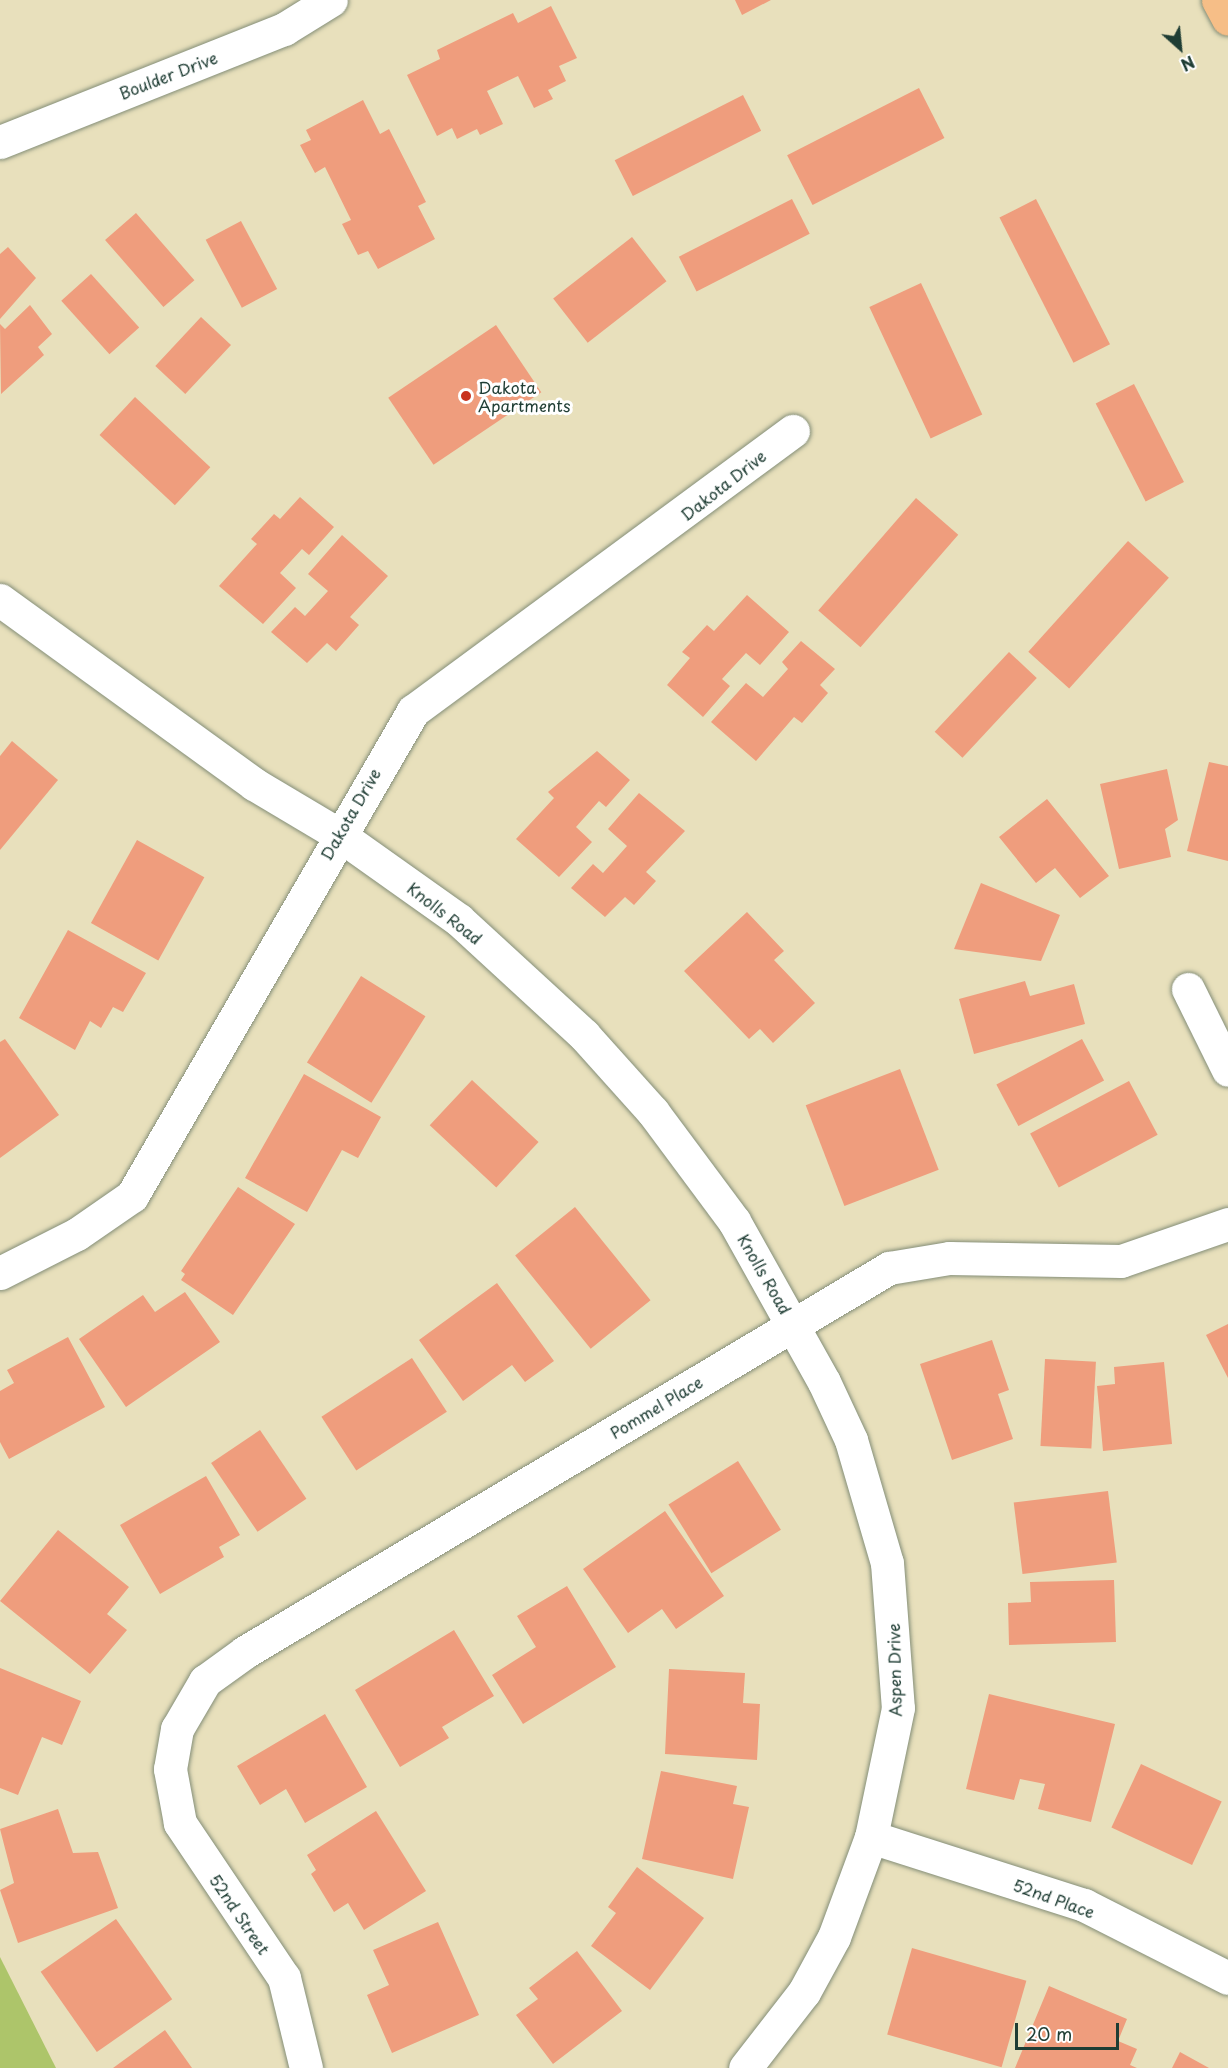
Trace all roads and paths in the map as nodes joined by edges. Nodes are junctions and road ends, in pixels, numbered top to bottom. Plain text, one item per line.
1 (331, 0) edge
2 (1218, 0) edge
3 (1228, 19) edge
4 (0, 142) edge
5 (794, 431) dead end
6 (0, 600) edge
7 (338, 834) junction
8 (1188, 989) dead end
9 (1228, 1070) edge
10 (1228, 1224) edge
11 (0, 1273) edge
12 (794, 1325) junction
13 (171, 1763) joint
14 (871, 1838) junction
15 (1228, 1978) edge
16 (306, 2068) edge
17 (745, 2068) edge

1 - 4 street, Boulder Drive
2 - 3 highway
5 - 7 street, Dakota Drive
6 - 7 street, Knolls Road
7 - 11 street, Dakota Drive
7 - 12 street, Knolls Road
8 - 9 street
10 - 12 street, Pommel Place
12 - 13 street, Pommel Place
12 - 14 street, Aspen Drive
13 - 16 street, 52nd Street
14 - 15 street, 52nd Place
14 - 17 street, Aspen Drive

